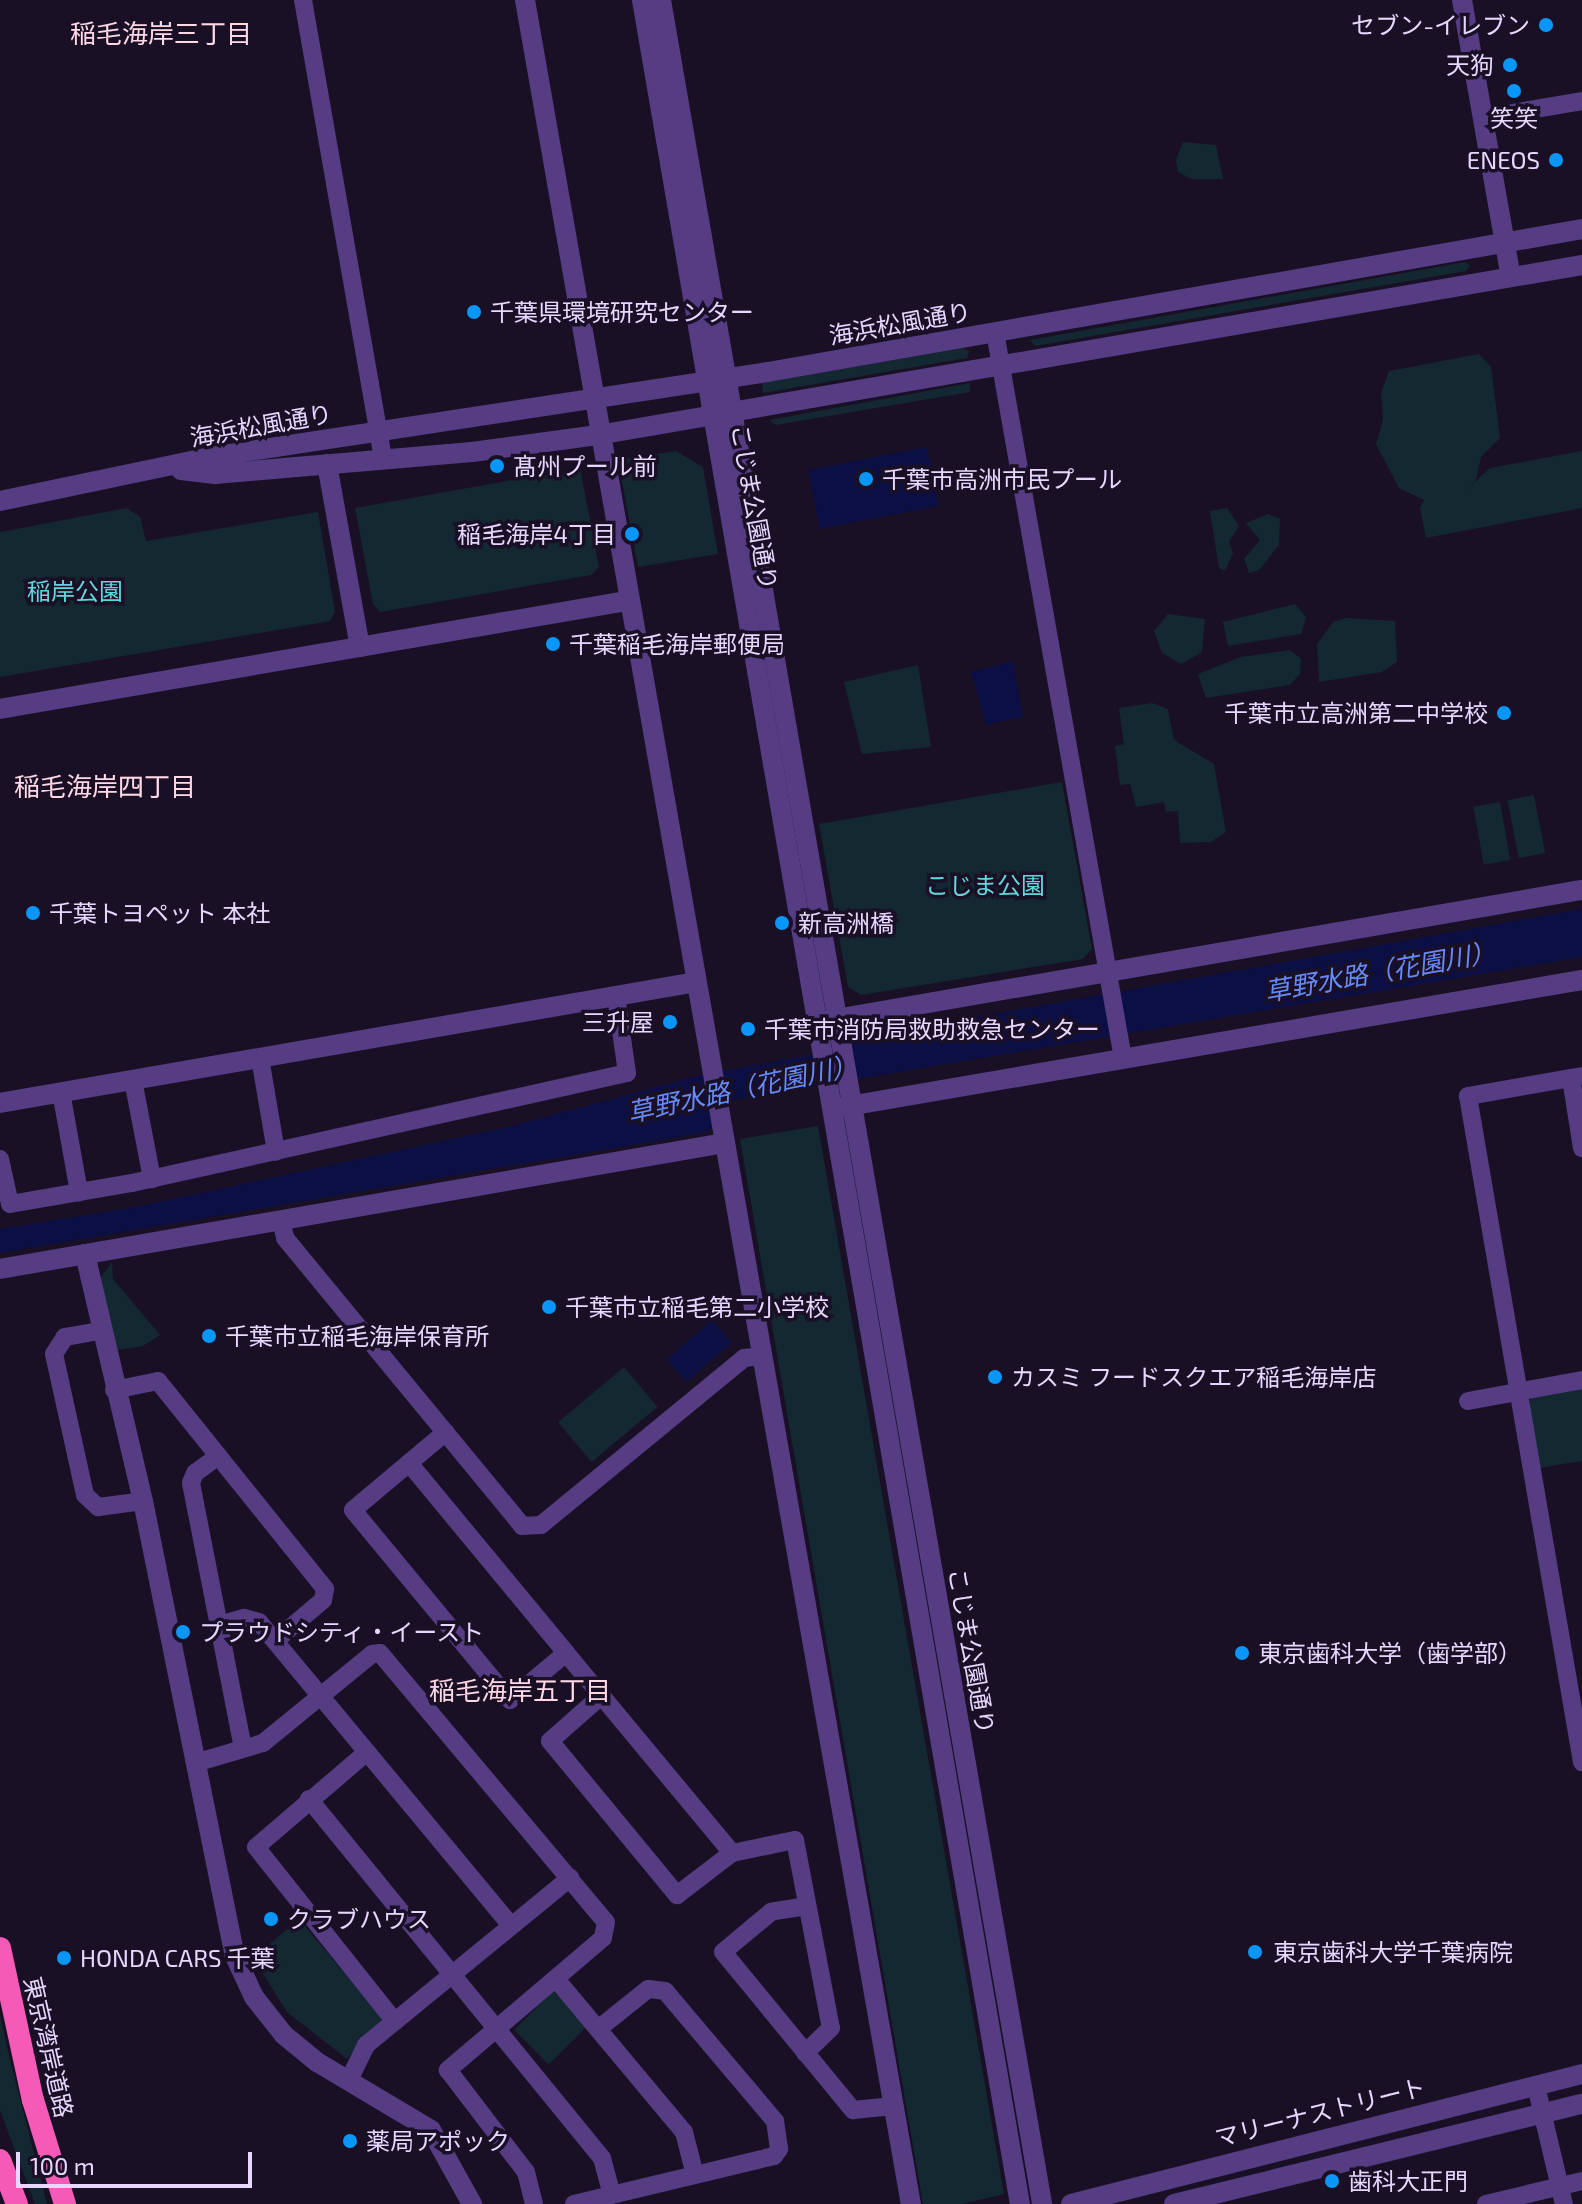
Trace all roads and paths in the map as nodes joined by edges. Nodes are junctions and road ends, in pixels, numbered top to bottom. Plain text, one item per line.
1 (303, 0) edge
2 (525, 0) edge
3 (642, 0) edge
4 (661, 0) edge
5 (1462, 0) edge
6 (1582, 101) edge
7 (1483, 118) junction
8 (1582, 229) edge
9 (1505, 243) junction
10 (1582, 265) edge
11 (1511, 277) junction
12 (995, 332) junction
13 (1002, 366) junction
14 (716, 380) junction
15 (593, 399) junction
16 (722, 414) junction
17 (379, 431) junction
18 (598, 435) junction
19 (383, 459) junction
20 (327, 464) junction
21 (169, 469) junction
22 (0, 501) edge
23 (626, 601) junction
24 (360, 647) junction
25 (0, 709) edge
26 (1582, 890) edge
27 (1108, 972) junction
28 (1582, 980) edge
29 (696, 982) junction
30 (616, 996) junction
31 (826, 1021) junction
32 (260, 1058) junction
33 (1123, 1059) junction
34 (1576, 1077) edge
35 (133, 1080) junction
36 (61, 1092) junction
37 (0, 1103) edge
38 (841, 1108) junction
39 (724, 1137) junction
40 (1582, 1148) edge
41 (276, 1152) junction
42 (0, 1159) edge
43 (152, 1179) junction
44 (79, 1192) junction
45 (281, 1220) junction
46 (85, 1254) junction
47 (0, 1269) edge
48 (99, 1331) junction
49 (762, 1356) junction
50 (1582, 1380) edge
51 (114, 1390) junction
52 (1519, 1392) junction
53 (1468, 1401) dead end
54 (446, 1432) junction
55 (217, 1457) junction
56 (409, 1463) junction
57 (143, 1501) junction
58 (219, 1625) junction
59 (275, 1641) junction
60 (566, 1653) junction
61 (1575, 1682) edge
62 (321, 1695) junction
63 (601, 1696) junction
64 (243, 1748) junction
65 (367, 1752) junction
66 (1582, 1762) edge
67 (195, 1763) junction
68 (309, 1799) junction
69 (732, 1853) junction
70 (570, 1878) junction
71 (807, 1906) junction
72 (511, 1925) junction
73 (0, 1948) edge
74 (454, 1974) junction
75 (556, 1979) junction
76 (395, 2022) junction
77 (498, 2026) junction
78 (598, 2029) junction
79 (805, 2053) junction
80 (1582, 2074) edge
81 (350, 2078) junction
82 (1536, 2086) junction
83 (1582, 2104) edge
84 (894, 2106) junction
85 (1543, 2113) junction
86 (0, 2160) edge
87 (1196, 2169) junction
88 (695, 2175) junction
89 (1582, 2181) edge
90 (612, 2195) junction
91 (1562, 2196) edge
92 (1204, 2200) edge
93 (17, 2204) edge
94 (65, 2204) edge
95 (472, 2204) edge
96 (534, 2204) edge
97 (574, 2204) edge
98 (911, 2204) edge
99 (1020, 2204) edge
100 (1042, 2204) edge
101 (1071, 2204) edge
102 (1174, 2204) edge
103 (1486, 2204) edge

1 - 17 street
2 - 15 street
3 - 14 street, こじま公園通り
4 - 14 street, こじま公園通り
5 - 7 street
6 - 7 street
7 - 9 street
8 - 9 street, 海浜松風通り
9 - 11 street
9 - 12 street, 海浜松風通り
10 - 11 street, 海浜松風通り
11 - 13 street, 海浜松風通り
12 - 13 street
12 - 14 street, 海浜松風通り
13 - 16 street, 海浜松風通り
13 - 27 street
14 - 15 street, 海浜松風通り
14 - 16 street, こじま公園通り
15 - 17 street, 海浜松風通り
15 - 18 street
16 - 18 street, 海浜松風通り
16 - 31 street, こじま公園通り
17 - 19 street
17 - 21 street, 海浜松風通り
18 - 19 street, 海浜松風通り
18 - 23 street
19 - 20 street, 海浜松風通り
20 - 21 street, 海浜松風通り
20 - 24 street
21 - 22 street
23 - 24 street
23 - 29 street
24 - 25 street
26 - 27 street
27 - 31 street
27 - 33 street
28 - 33 street
29 - 30 street
29 - 39 street
30 - 32 street
30 - 41 street
31 - 38 street, こじま公園通り
32 - 35 street
32 - 41 street
33 - 38 street
34 - 40 street
34 - 52 street
35 - 36 street
35 - 43 street
36 - 37 street
36 - 44 street
38 - 99 street, こじま公園通り
38 - 100 street, こじま公園通り
39 - 45 street
39 - 49 street
41 - 43 street
42 - 44 street
43 - 44 street
45 - 46 street
45 - 54 street
46 - 47 street
46 - 48 street
48 - 51 street
48 - 57 street
49 - 54 street
49 - 84 street
50 - 52 street
51 - 55 street
51 - 57 street
52 - 53 street
52 - 61 street
54 - 56 street
55 - 58 street
55 - 59 street
56 - 60 street
56 - 60 street
57 - 67 street
58 - 59 street
58 - 64 street
59 - 62 street
60 - 63 street
61 - 66 street
62 - 64 street
62 - 65 street
62 - 70 street
63 - 69 street
63 - 69 street
64 - 67 street
65 - 68 street
65 - 72 street
67 - 81 street
68 - 74 street
68 - 76 street
69 - 71 street
70 - 72 street
70 - 75 street
71 - 79 street
71 - 79 street
72 - 74 street
73 - 94 highway, 東京湾岸道路
74 - 76 street
74 - 77 street
75 - 77 street
75 - 78 street
76 - 81 street
77 - 90 street
77 - 96 street
78 - 88 street
78 - 88 street
79 - 84 street
80 - 82 street, マリーナストリート
81 - 95 street
82 - 85 street
82 - 87 street, マリーナストリート
83 - 85 street
84 - 98 street
85 - 91 street
85 - 92 street
86 - 93 highway
87 - 92 street
87 - 101 street, マリーナストリート
88 - 90 street
89 - 91 street
90 - 97 street
91 - 103 street
92 - 102 street

